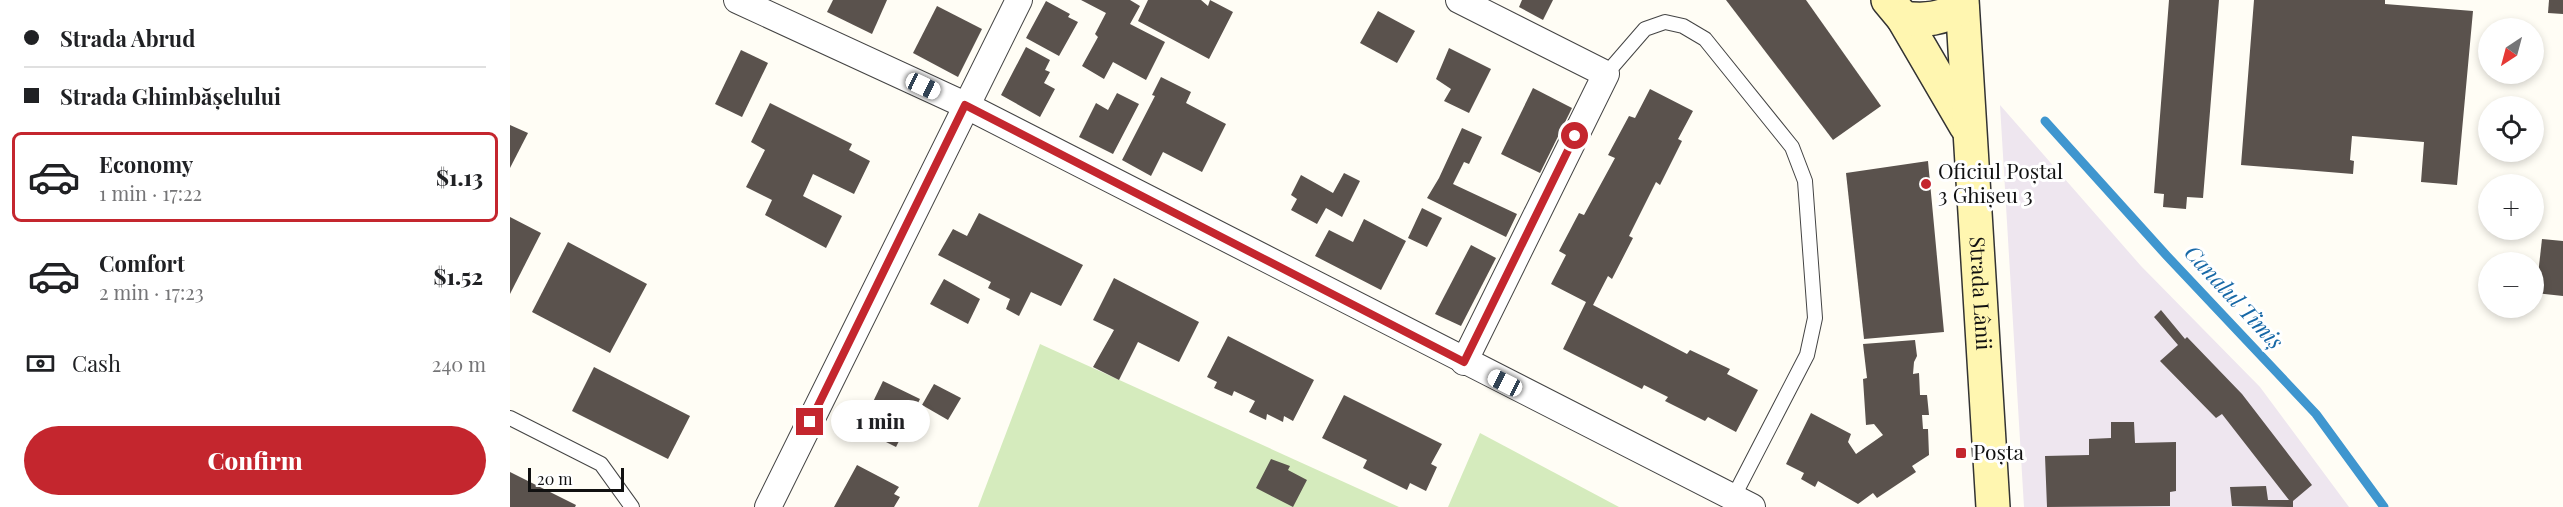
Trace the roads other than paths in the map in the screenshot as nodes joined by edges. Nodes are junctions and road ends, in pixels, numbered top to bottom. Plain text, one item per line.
1 (737, 0) edge
2 (1019, 0) edge
3 (1459, 0) edge
4 (1962, 4) edge
5 (1895, 9) edge
6 (1606, 75) junction
7 (965, 105) junction
8 (1970, 133) junction
9 (1464, 362) junction
10 (510, 418) edge
11 (1742, 503) edge
12 (632, 507) edge
13 (768, 507) edge
14 (1993, 507) edge

1 - 7 street
2 - 7 street
3 - 6 street
4 - 5 main road
4 - 8 main road, Strada Lânii
5 - 8 main road
6 - 9 street
6 - 11 lane
7 - 9 street
7 - 13 street
8 - 14 main road, Strada Lânii
9 - 11 street
10 - 12 lane

